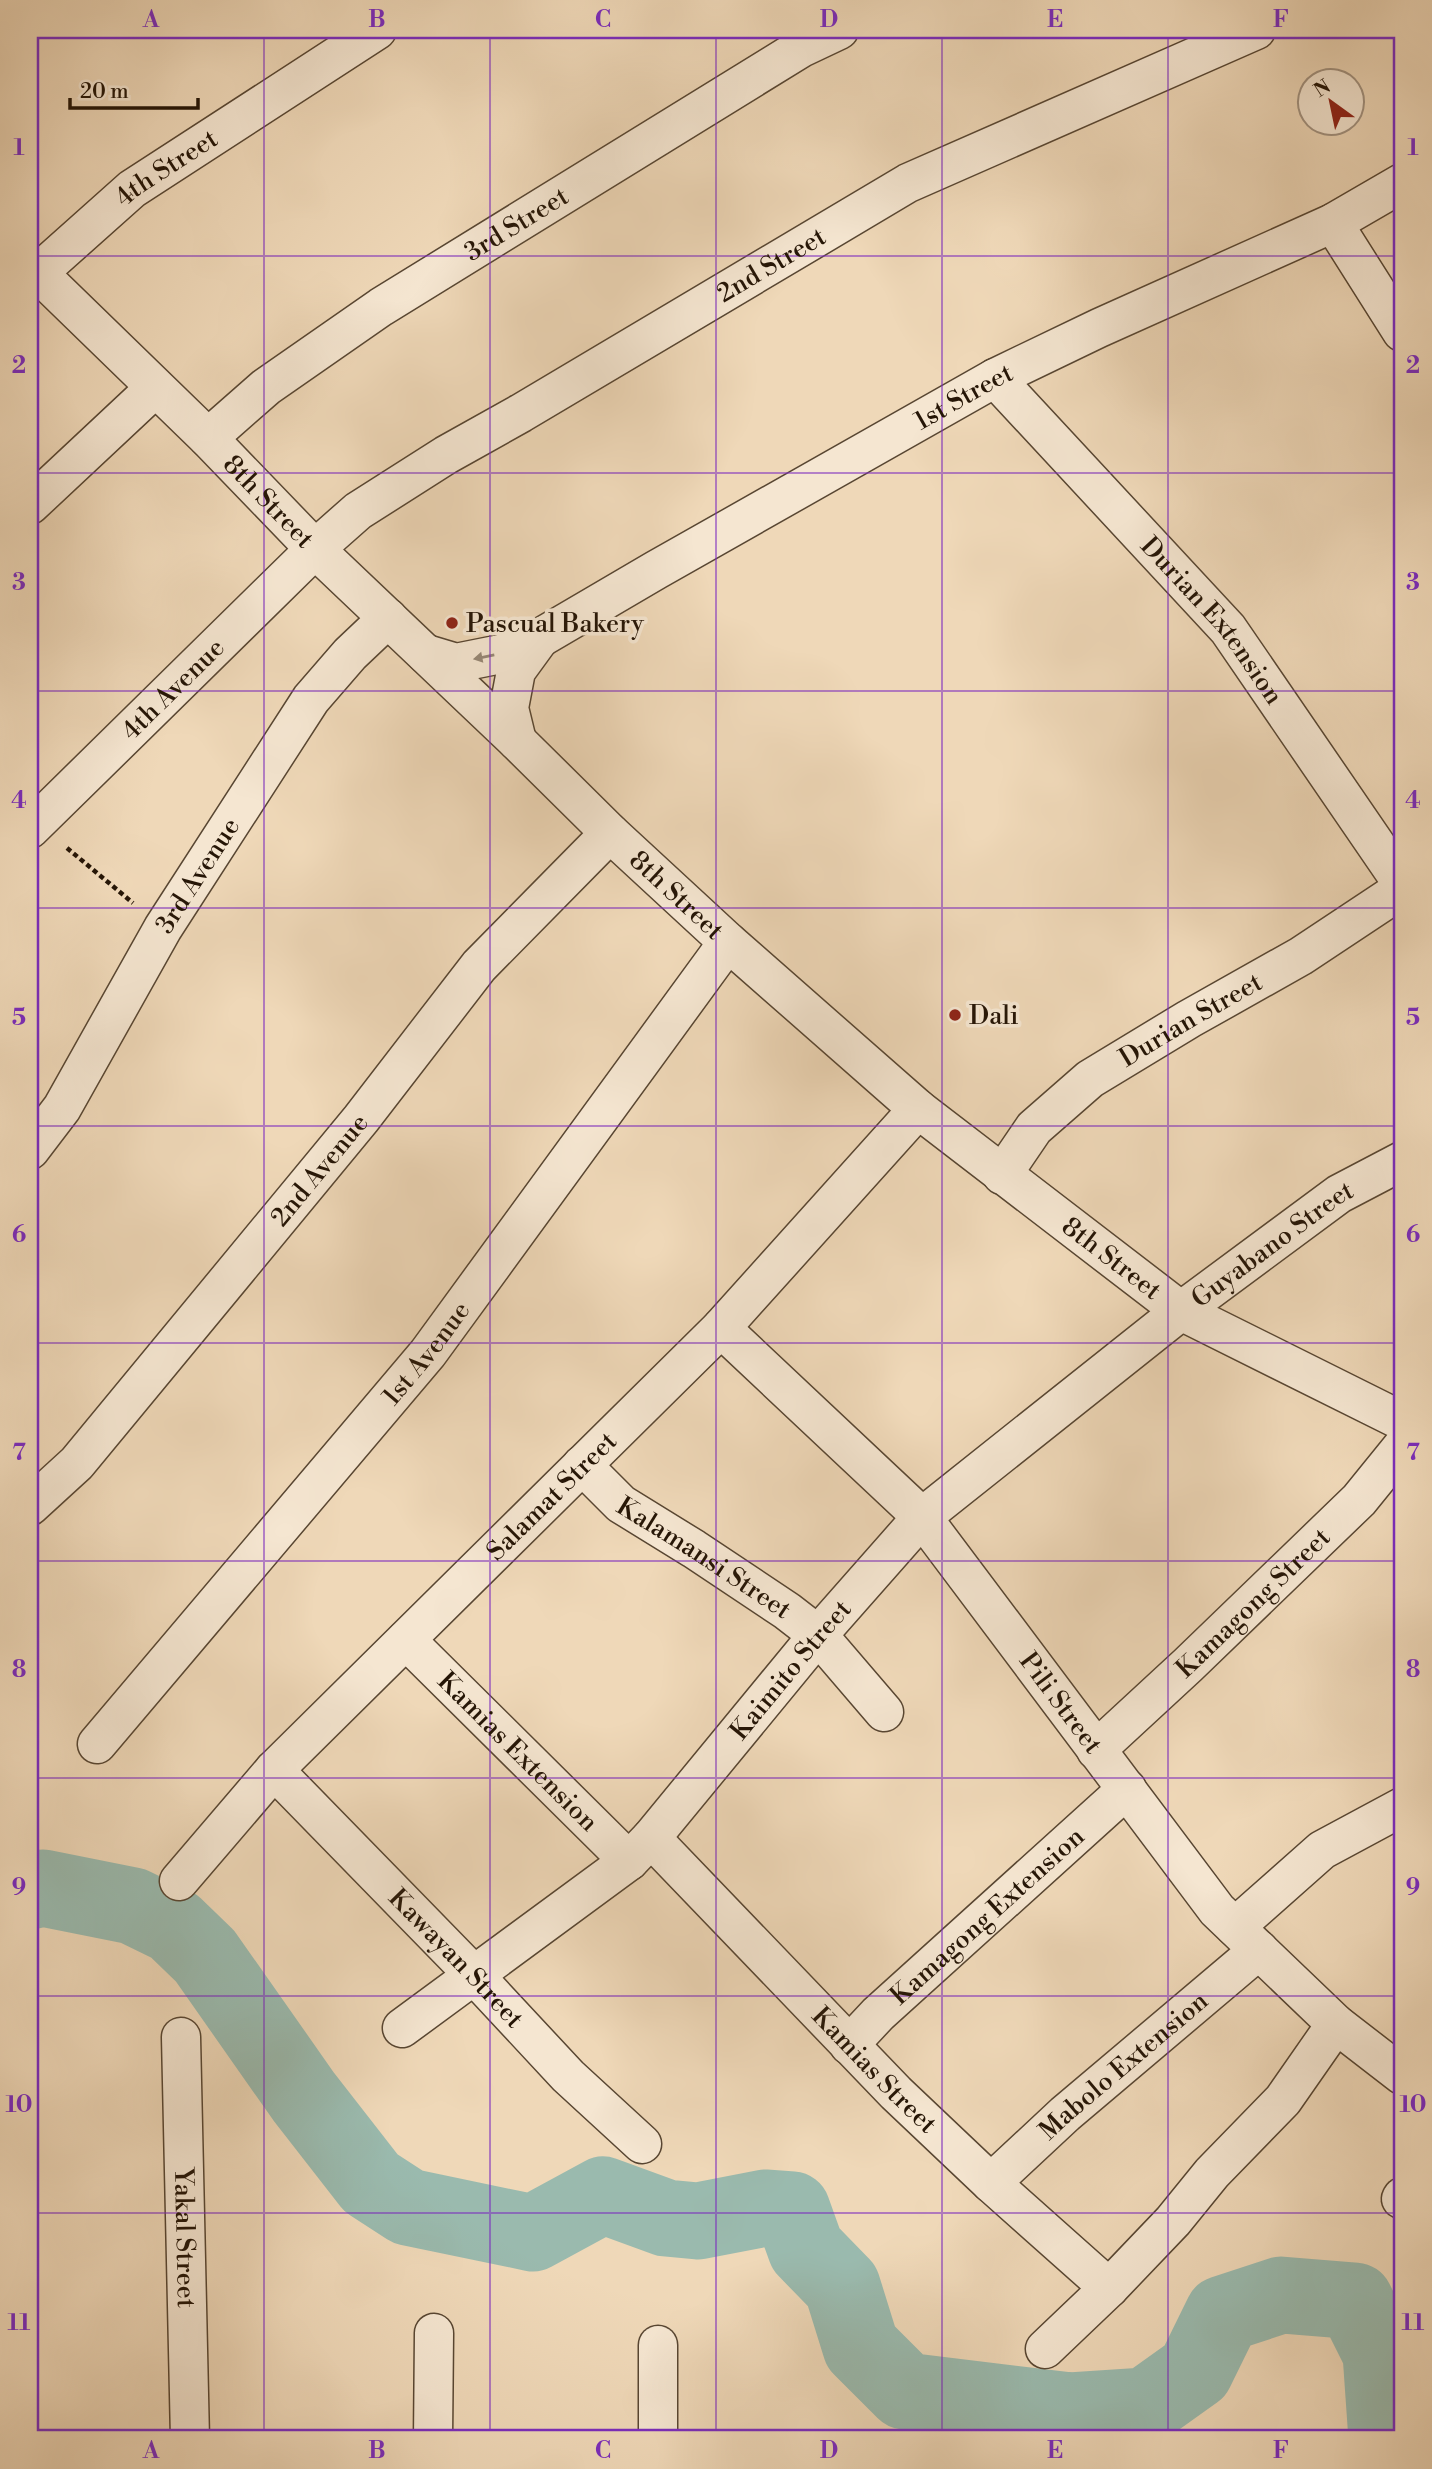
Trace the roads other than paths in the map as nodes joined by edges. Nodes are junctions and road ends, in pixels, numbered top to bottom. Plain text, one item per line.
1 (377, 30) edge
2 (839, 30) edge
3 (1256, 30) edge
4 (1402, 183) edge
5 (1334, 223) junction
6 (32, 273) edge
7 (1402, 332) edge
8 (995, 378) junction
9 (155, 388) junction
10 (208, 438) junction
11 (30, 505) edge
12 (315, 548) junction
13 (388, 618) junction
14 (540, 638) junction
15 (426, 654) junction
16 (517, 741) junction
17 (34, 825) edge
18 (610, 833) junction
19 (1402, 883) edge
20 (1402, 890) edge
21 (727, 942) junction
22 (918, 1109) junction
23 (30, 1150) edge
24 (1402, 1161) edge
25 (1002, 1175) junction
26 (1181, 1311) junction
27 (721, 1328) junction
28 (1402, 1422) edge
29 (1402, 1447) edge
30 (582, 1465) junction
31 (30, 1506) edge
32 (922, 1517) junction
33 (818, 1635) junction
34 (406, 1640) junction
35 (884, 1712) dead end
36 (97, 1744) dead end
37 (1096, 1750) junction
38 (274, 1770) junction
39 (1127, 1789) junction
40 (1402, 1807) edge
41 (640, 1849) junction
42 (179, 1881) dead end
43 (1247, 1939) junction
44 (474, 1975) junction
45 (1336, 2024) junction
46 (402, 2028) dead end
47 (181, 2037) dead end
48 (849, 2045) junction
49 (1402, 2075) edge
50 (642, 2144) dead end
51 (991, 2183) junction
52 (1109, 2288) junction
53 (434, 2333) dead end
54 (658, 2346) dead end
55 (1045, 2349) dead end
56 (190, 2439) edge
57 (433, 2439) edge
58 (658, 2439) edge

1 - 6 street, 4th Street
2 - 10 street, 3rd Street
3 - 12 street, 2nd Street
4 - 5 street, 1st Street
5 - 7 street
5 - 8 street, 1st Street
6 - 9 street, 8th Street
8 - 14 street, 1st Street
8 - 19 street, Durian Extension
9 - 10 street, 8th Street
9 - 11 street
10 - 12 street, 8th Street
12 - 13 street, 8th Street
12 - 17 street, 4th Avenue
13 - 15 street, 8th Street
13 - 23 street, 3rd Avenue
14 -> 15 street, 1st Street
14 - 16 street, 1st Street
15 - 16 street, 8th Street
16 - 18 street, 8th Street
18 - 21 street, 8th Street
18 - 31 street, 2nd Avenue
20 - 25 street, Durian Street
21 - 22 street, 8th Street
21 - 36 street, 1st Avenue
22 - 25 street, 8th Street
22 - 27 street, Salamat Street
24 - 26 street, Guyabano Street
25 - 26 street, 8th Street
26 - 28 street, 8th Street
26 - 32 street, Kaimito Street
27 - 30 street, Salamat Street
27 - 32 street, Pili Street
29 - 37 street, Kamagong Street
30 - 33 street, Kalamansi Street
30 - 34 street, Salamat Street
32 - 33 street, Kaimito Street
32 - 37 street, Pili Street
33 - 35 street, Kalamansi Street
33 - 41 street, Kaimito Street
34 - 38 street, Salamat Street
34 - 41 street, Kamias Extension
37 - 39 street, Pili Street
38 - 42 street, Salamat Street
38 - 44 street, Kawayan Street
39 - 43 street, Pili Street
39 - 48 street, Kamagong Extension
40 - 43 street, Mabolo Extension
41 - 44 street, Kaimito Street
41 - 48 street, Kamias Street
43 - 45 street, Pili Street
43 - 51 street, Mabolo Extension
44 - 46 street, Kaimito Street
44 - 50 street, Kawayan Street
45 - 49 street, Pili Street
45 - 52 street
47 - 56 street, Yakal Street
48 - 51 street, Kamias Street
51 - 52 street, Kamias Street
52 - 55 street
53 - 57 street
54 - 58 street

